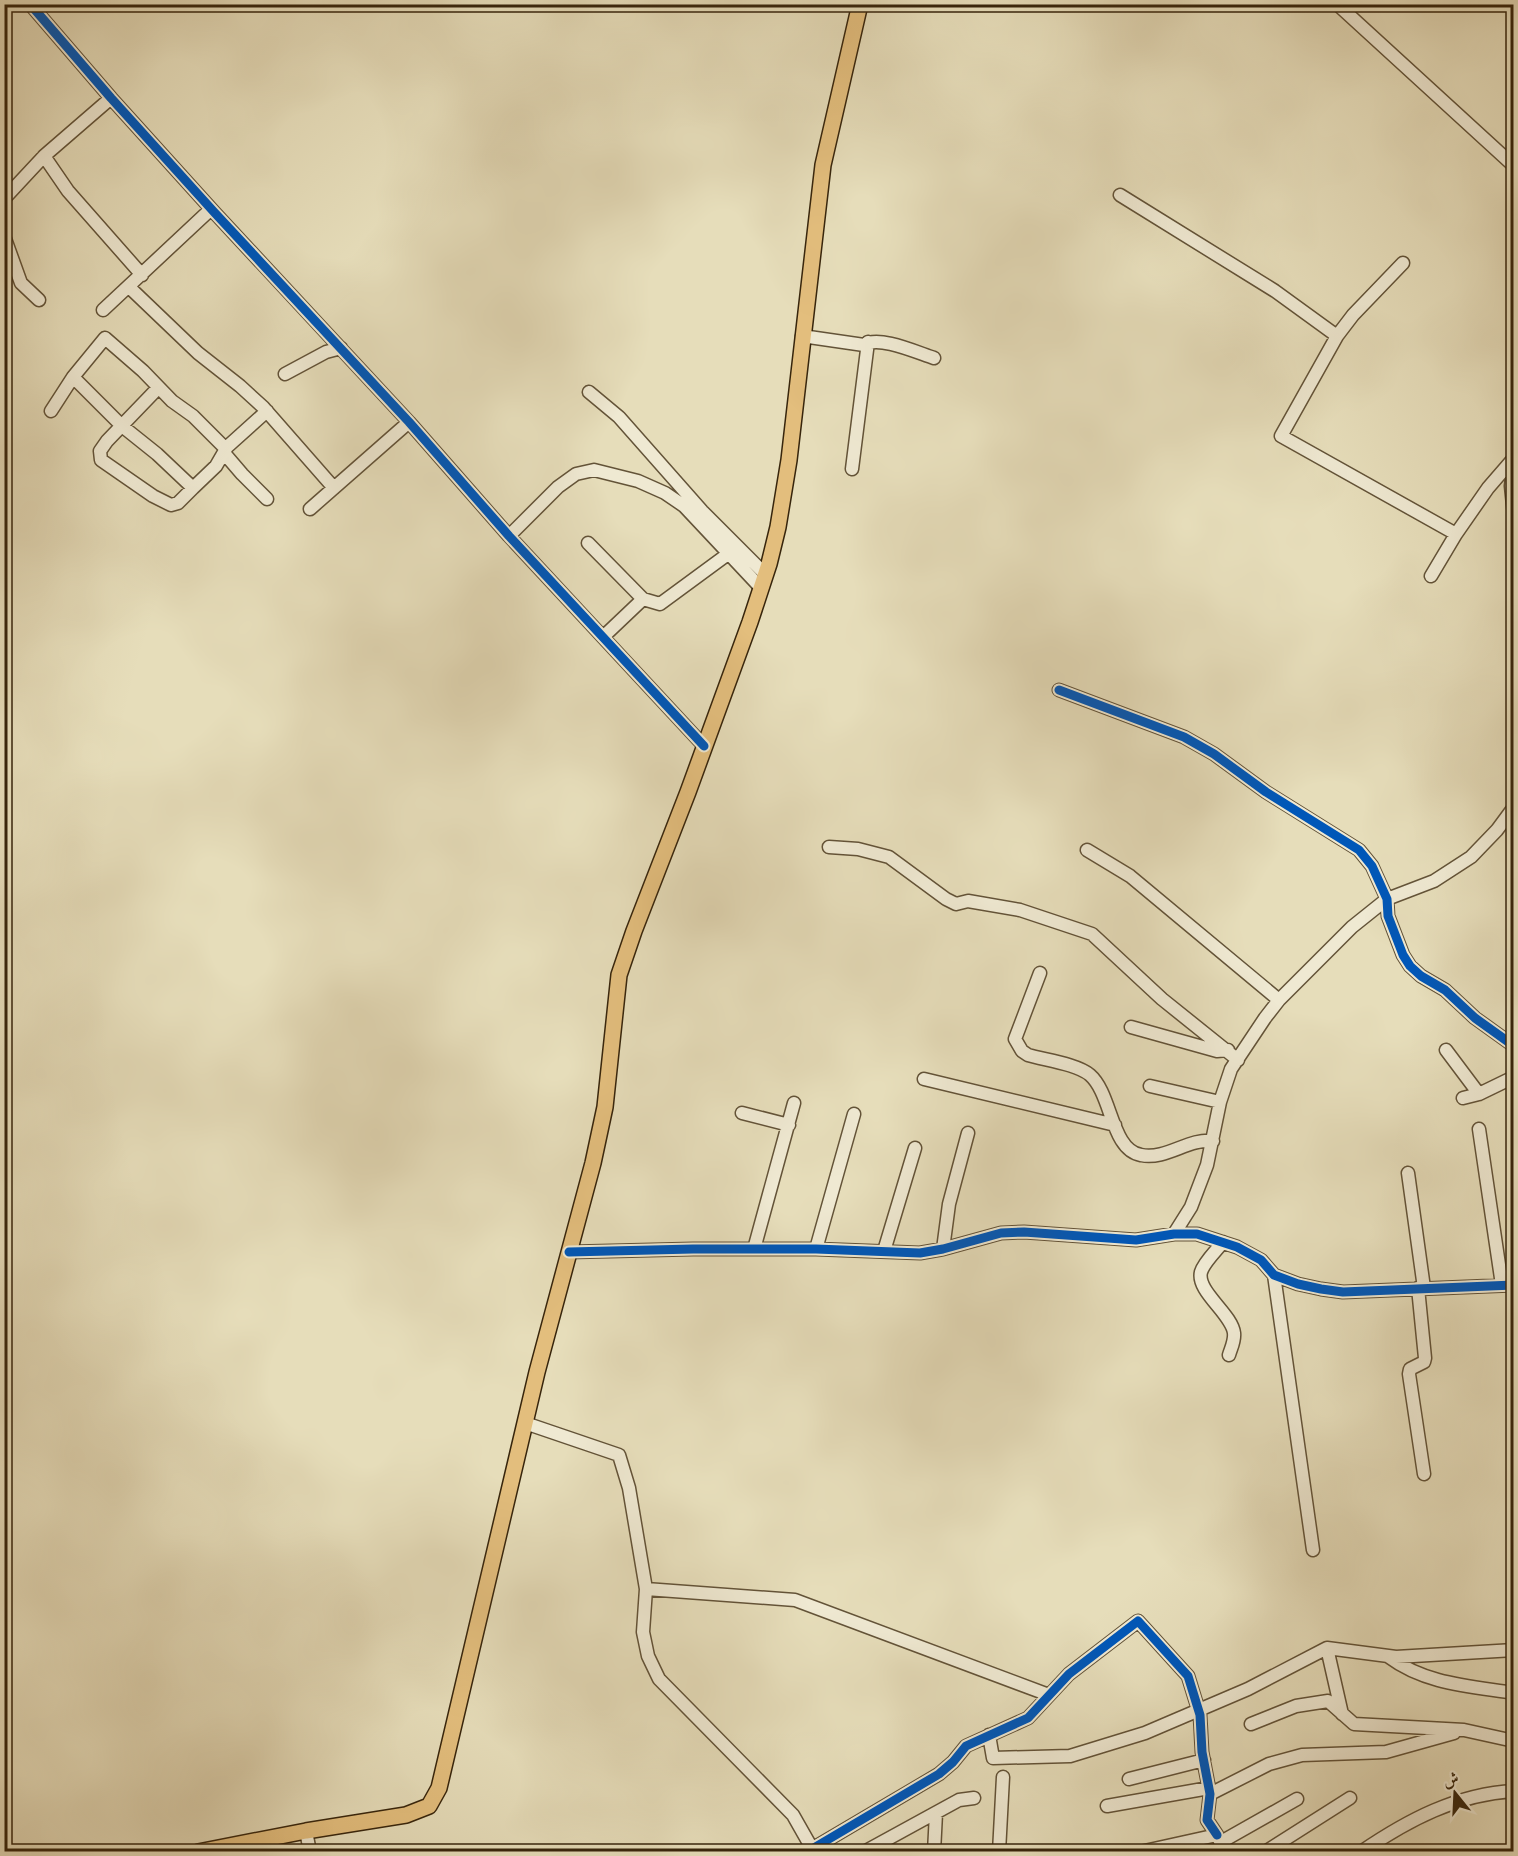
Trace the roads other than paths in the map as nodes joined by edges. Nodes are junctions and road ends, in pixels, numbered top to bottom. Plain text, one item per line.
1 (30, 4) edge
2 (860, 4) edge
3 (1336, 4) edge
4 (111, 98) junction
5 (44, 156) junction
6 (1514, 166) edge
7 (6, 192) edge
8 (1120, 195) dead end
9 (211, 209) junction
10 (4, 236) edge
11 (1403, 263) dead end
12 (142, 275) junction
13 (129, 287) junction
14 (39, 300) dead end
15 (104, 310) dead end
16 (802, 336) junction
17 (1337, 336) junction
18 (868, 342) junction
19 (341, 348) junction
20 (934, 358) dead end
21 (285, 374) dead end
22 (73, 377) junction
23 (158, 388) junction
24 (589, 392) dead end
25 (51, 411) dead end
26 (267, 411) junction
27 (409, 422) junction
28 (122, 426) junction
29 (225, 451) junction
30 (1514, 459) edge
31 (852, 469) dead end
32 (193, 488) junction
33 (334, 488) junction
34 (267, 499) dead end
35 (310, 510) dead end
36 (1514, 515) edge
37 (1456, 534) junction
38 (509, 537) junction
39 (588, 543) dead end
40 (734, 552) junction
41 (1431, 576) dead end
42 (764, 582) junction
43 (643, 599) junction
44 (603, 637) junction
45 (1059, 690) dead end
46 (704, 746) junction
47 (1514, 807) edge
48 (829, 847) dead end
49 (1088, 850) dead end
50 (1387, 899) junction
51 (1040, 973) dead end
52 (1280, 1000) junction
53 (1131, 1027) dead end
54 (1514, 1046) edge
55 (1228, 1050) junction
56 (1446, 1050) dead end
57 (1238, 1060) junction
58 (1514, 1077) edge
59 (924, 1079) dead end
60 (1150, 1086) dead end
61 (1479, 1094) junction
62 (1463, 1098) dead end
63 (1220, 1102) junction
64 (794, 1103) dead end
65 (742, 1113) dead end
66 (854, 1113) dead end
67 (789, 1125) junction
68 (1115, 1125) junction
69 (1479, 1129) dead end
70 (968, 1133) dead end
71 (1213, 1141) junction
72 (915, 1148) dead end
73 (1408, 1173) dead end
74 (1174, 1234) junction
75 (1223, 1242) junction
76 (754, 1249) junction
77 (816, 1249) junction
78 (943, 1249) junction
79 (884, 1251) junction
80 (569, 1252) junction
81 (1274, 1275) junction
82 (1508, 1285) edge
83 (1421, 1288) junction
84 (1229, 1355) dead end
85 (525, 1423) junction
86 (1424, 1474) dead end
87 (1313, 1550) dead end
88 (646, 1589) junction
89 (1327, 1648) junction
90 (1514, 1650) edge
91 (1388, 1656) junction
92 (1514, 1693) edge
93 (1049, 1695) junction
94 (1198, 1711) junction
95 (1342, 1714) junction
96 (1251, 1724) dead end
97 (1464, 1730) junction
98 (989, 1736) junction
99 (1512, 1740) edge
100 (1204, 1760) junction
101 (1003, 1777) dead end
102 (1129, 1779) dead end
103 (1210, 1791) junction
104 (1514, 1791) edge
105 (974, 1798) dead end
106 (1350, 1798) dead end
107 (1297, 1800) dead end
108 (1107, 1806) dead end
109 (936, 1813) junction
110 (306, 1831) junction
111 (1221, 1843) edge
112 (813, 1850) edge
113 (198, 1851) edge
114 (310, 1851) edge
115 (864, 1851) edge
116 (934, 1851) edge
117 (999, 1851) edge
118 (1140, 1851) edge
119 (1265, 1851) edge
120 (1361, 1851) edge

1 - 4 street
2 - 16 main road
3 - 6 street
4 - 5 street
4 - 9 street
5 - 7 street
5 - 12 street
8 - 17 street
9 - 12 street
9 - 19 street
10 - 14 street
11 - 17 street
12 - 13 street
13 - 15 street
13 - 26 street
16 - 18 street
16 - 42 main road
17 - 37 street
18 - 20 street
18 - 31 street
19 - 21 street
19 - 27 street
22 - 23 street
22 - 25 street
22 - 28 street
23 - 28 street
23 - 29 street
24 - 40 street
26 - 29 street
26 - 33 street
27 - 33 street
27 - 38 street
28 - 32 street
28 - 32 street
29 - 32 street
29 - 34 street
30 - 36 street
30 - 37 street
33 - 35 street
37 - 41 street
38 - 40 street
38 - 44 street
39 - 43 street
40 - 42 street
40 - 43 street
42 - 46 main road
43 - 44 street
44 - 46 street
45 - 50 street
46 - 80 main road
47 - 50 street
48 - 55 street
49 - 52 street
50 - 52 street
50 - 54 street
51 - 68 street
52 - 57 street
53 - 55 street
55 - 57 street
56 - 61 street
57 - 63 street
58 - 61 street
59 - 68 street
60 - 63 street
61 - 62 street
63 - 71 street
64 - 67 street
65 - 67 street
66 - 77 street
67 - 76 street
68 - 71 street
69 - 82 street
70 - 78 street
71 - 74 street
72 - 79 street
73 - 83 street
74 - 75 street
74 - 78 street
75 - 81 street
75 - 84 street
76 - 77 street
76 - 80 street
77 - 79 street
78 - 79 street
80 - 85 main road
81 - 83 street
81 - 87 street
82 - 83 street
83 - 86 street
85 - 88 street
85 - 110 main road
88 - 93 street
88 - 112 street
89 - 91 street
89 - 94 street
89 - 95 street
90 - 91 street
91 - 92 street
93 - 94 street
93 - 98 street
94 - 98 street
94 - 100 street
95 - 96 street
95 - 97 street
97 - 99 street
97 - 103 street
98 - 112 street
100 - 102 street
100 - 103 street
101 - 117 street
103 - 108 street
103 - 111 street
104 - 120 street
105 - 109 street
106 - 119 street
107 - 111 street
109 - 115 street
109 - 116 street
110 - 113 main road
110 - 114 street
111 - 118 street

